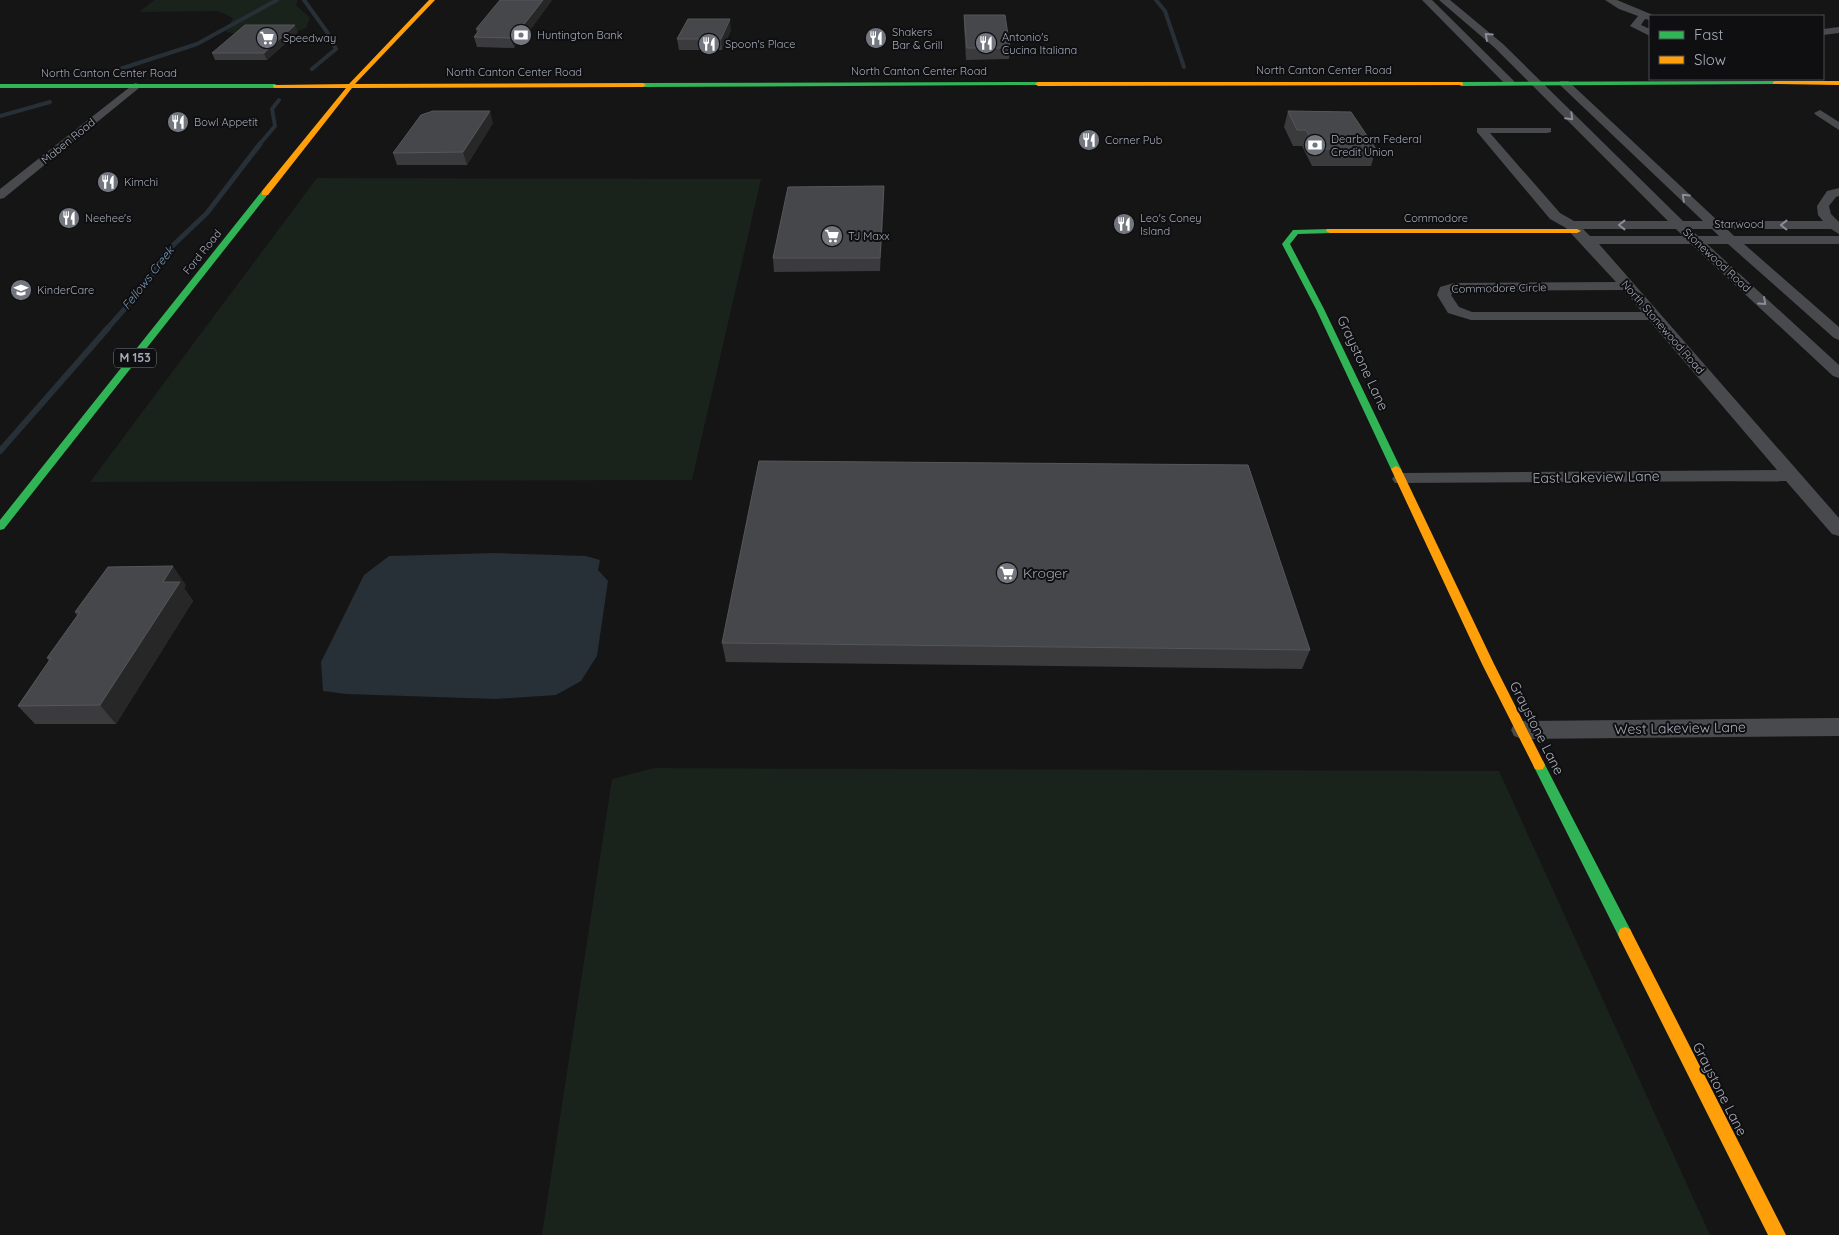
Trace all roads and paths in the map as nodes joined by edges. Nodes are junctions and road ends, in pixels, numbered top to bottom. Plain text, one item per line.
1 (432, 0) edge
2 (1427, 0) edge
3 (1444, 0) edge
4 (1610, 0) edge
5 (1443, 16) junction
6 (1465, 16) junction
7 (1647, 16) edge
8 (1839, 30) edge
9 (1824, 32) edge
10 (1649, 33) edge
11 (1485, 57) junction
12 (1510, 57) junction
13 (1839, 82) edge
14 (1510, 83) junction
15 (1535, 83) junction
16 (1564, 83) junction
17 (352, 84) junction
18 (0, 86) edge
19 (135, 86) junction
20 (1820, 113) dead end
21 (1839, 127) edge
22 (1546, 130) dead end
23 (1628, 144) junction
24 (1597, 145) junction
25 (1839, 192) edge
26 (0, 195) edge
27 (1680, 224) junction
28 (1714, 224) junction
29 (1836, 228) edge
30 (1296, 232) joint
31 (1579, 232) junction
32 (1695, 240) junction
33 (1731, 240) junction
34 (1839, 240) edge
35 (1628, 286) junction
36 (1654, 316) junction
37 (1839, 335) edge
38 (1839, 373) edge
39 (1791, 475) junction
40 (1401, 478) junction
41 (0, 527) edge
42 (1839, 530) edge
43 (1839, 727) edge
44 (1522, 730) junction
45 (1778, 1235) edge

1 - 17 main road, Ford Road / M 153
2 - 5 street
3 - 6 street, Stonewood Road
4 - 7 street
5 - 6 street
5 - 11 street
12 -> 6 street, Stonewood Road
7 - 10 street
8 - 9 street
11 - 12 street
11 - 14 street
12 - 15 street, Stonewood Road
13 - 16 main road, North Canton Center Road
14 - 15 main road, North Canton Center Road
14 - 17 main road, North Canton Center Road
15 - 16 main road, North Canton Center Road
15 -> 24 street, Stonewood Road
16 - 23 street, Stonewood Road
17 - 19 main road, North Canton Center Road
17 - 41 main road, Ford Road / M 153
18 - 19 main road, North Canton Center Road
19 - 26 street, Maben Road
20 - 21 street
22 - 31 street, North Stonewood Road
23 - 24 street
28 -> 23 street, Stonewood Road
24 - 27 street, Stonewood Road
25 - 29 street, Starwood
27 - 28 street, Starwood
27 -> 31 street, Starwood
27 - 32 street, Stonewood Road
29 -> 28 street, Starwood
28 - 33 street, Stonewood Road
30 - 31 main road, Commodore
30 - 40 main road, Graystone Lane
31 - 32 street, Starwood
31 - 35 street, North Stonewood Road
32 - 33 street, Starwood
32 -> 38 street, Stonewood Road
33 - 34 street, Starwood
33 - 37 street, Stonewood Road
35 - 36 street, North Stonewood Road
35 - 36 street, Commodore Circle
36 - 39 street, North Stonewood Road
39 - 40 street, East Lakeview Lane
39 - 42 street, North Stonewood Road
40 - 44 main road, Graystone Lane
43 - 44 street, West Lakeview Lane
44 - 45 main road, Graystone Lane

